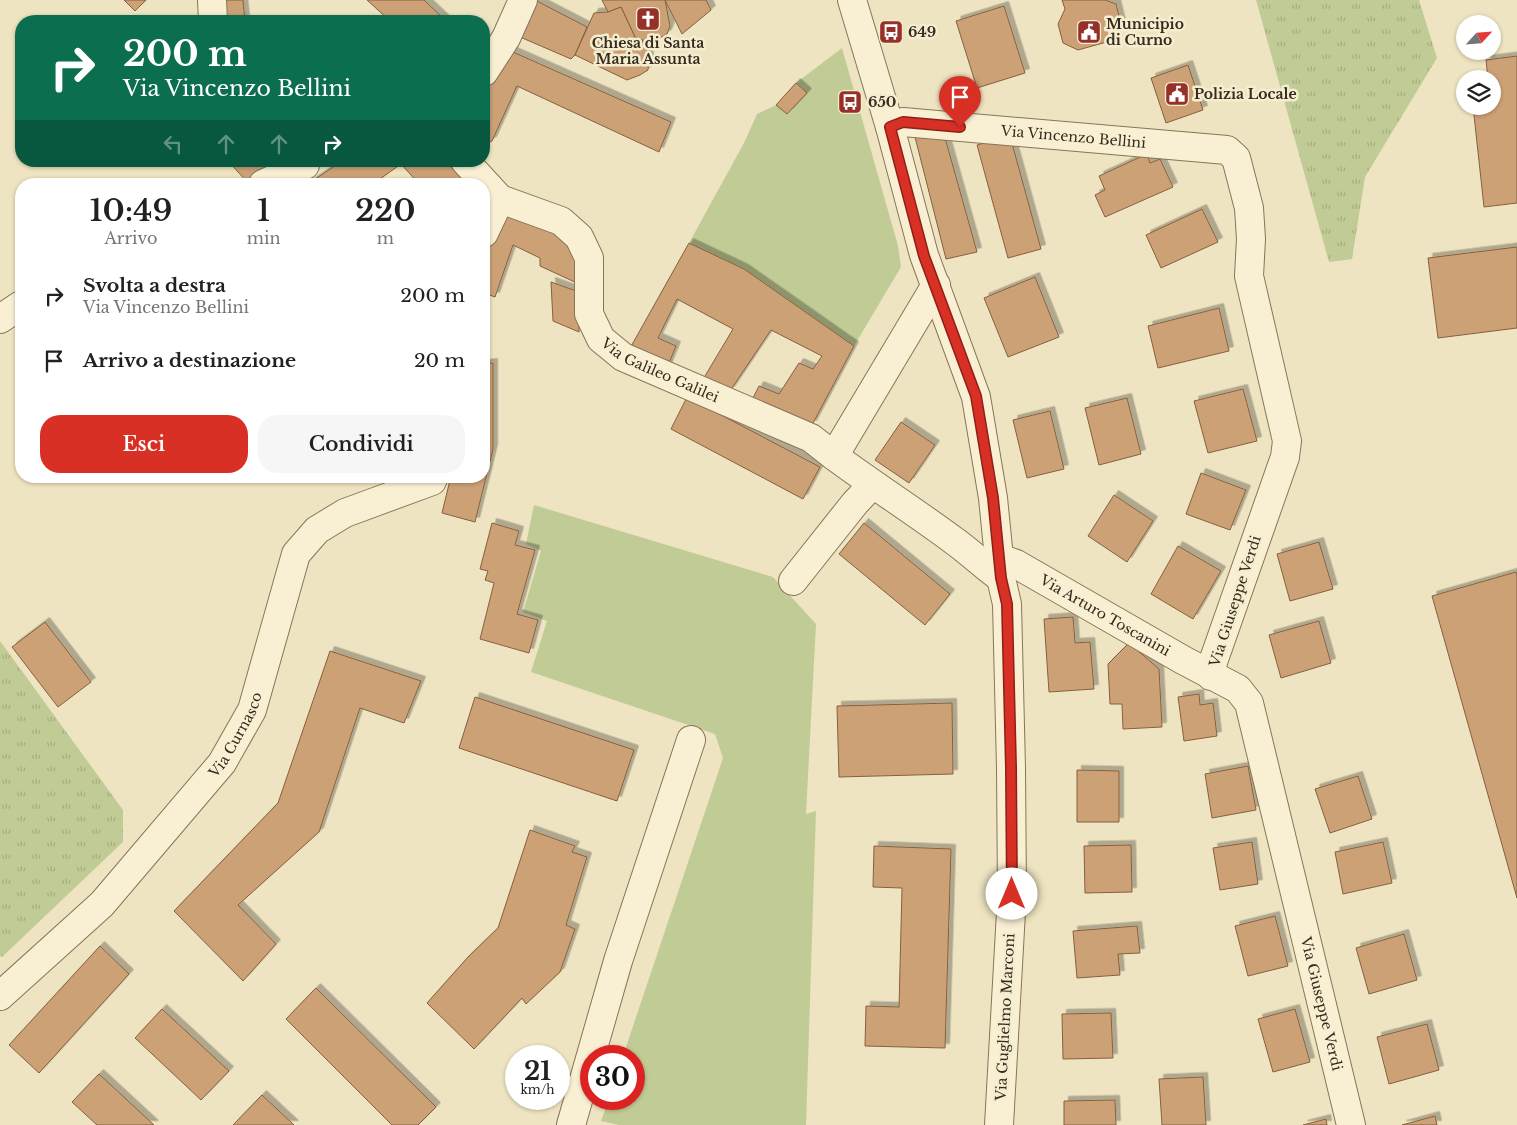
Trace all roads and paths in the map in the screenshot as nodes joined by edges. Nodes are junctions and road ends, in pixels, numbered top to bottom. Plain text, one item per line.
1 (212, 0) edge
2 (523, 0) edge
3 (852, 0) edge
4 (213, 15) edge
5 (490, 63) edge
6 (890, 127) junction
7 (1228, 150) joint
8 (299, 167) edge
9 (471, 167) edge
10 (276, 178) edge
11 (481, 178) edge
12 (490, 188) edge
13 (500, 199) junction
14 (490, 220) edge
15 (936, 285) junction
16 (15, 309) edge
17 (0, 319) edge
18 (834, 456) junction
19 (427, 483) edge
20 (872, 485) junction
21 (1000, 568) junction
22 (793, 581) dead end
23 (1211, 676) junction
24 (692, 740) dead end
25 (0, 996) edge
26 (571, 1125) edge
27 (999, 1125) edge
28 (1351, 1125) edge

1 - 4 street
2 - 5 street
3 - 6 street, Via Guglielmo Marconi
6 - 7 street, Via Vincenzo Bellini
6 - 15 street, Via Guglielmo Marconi
7 - 23 street, Via Giuseppe Verdi
8 - 10 street
9 - 11 street, Via Galileo Galilei
12 - 13 street, Via Galileo Galilei
13 - 14 street
13 - 18 street, Via Galileo Galilei
15 - 18 street
15 - 21 street, Via Guglielmo Marconi
16 - 17 street
18 - 20 street, Via Galileo Galilei
19 - 25 street, Via Curnasco
20 - 21 street, Via Arturo Toscanini
20 - 22 street
21 - 23 street, Via Arturo Toscanini
21 - 27 street, Via Guglielmo Marconi
23 - 28 street, Via Giuseppe Verdi
24 - 26 street

